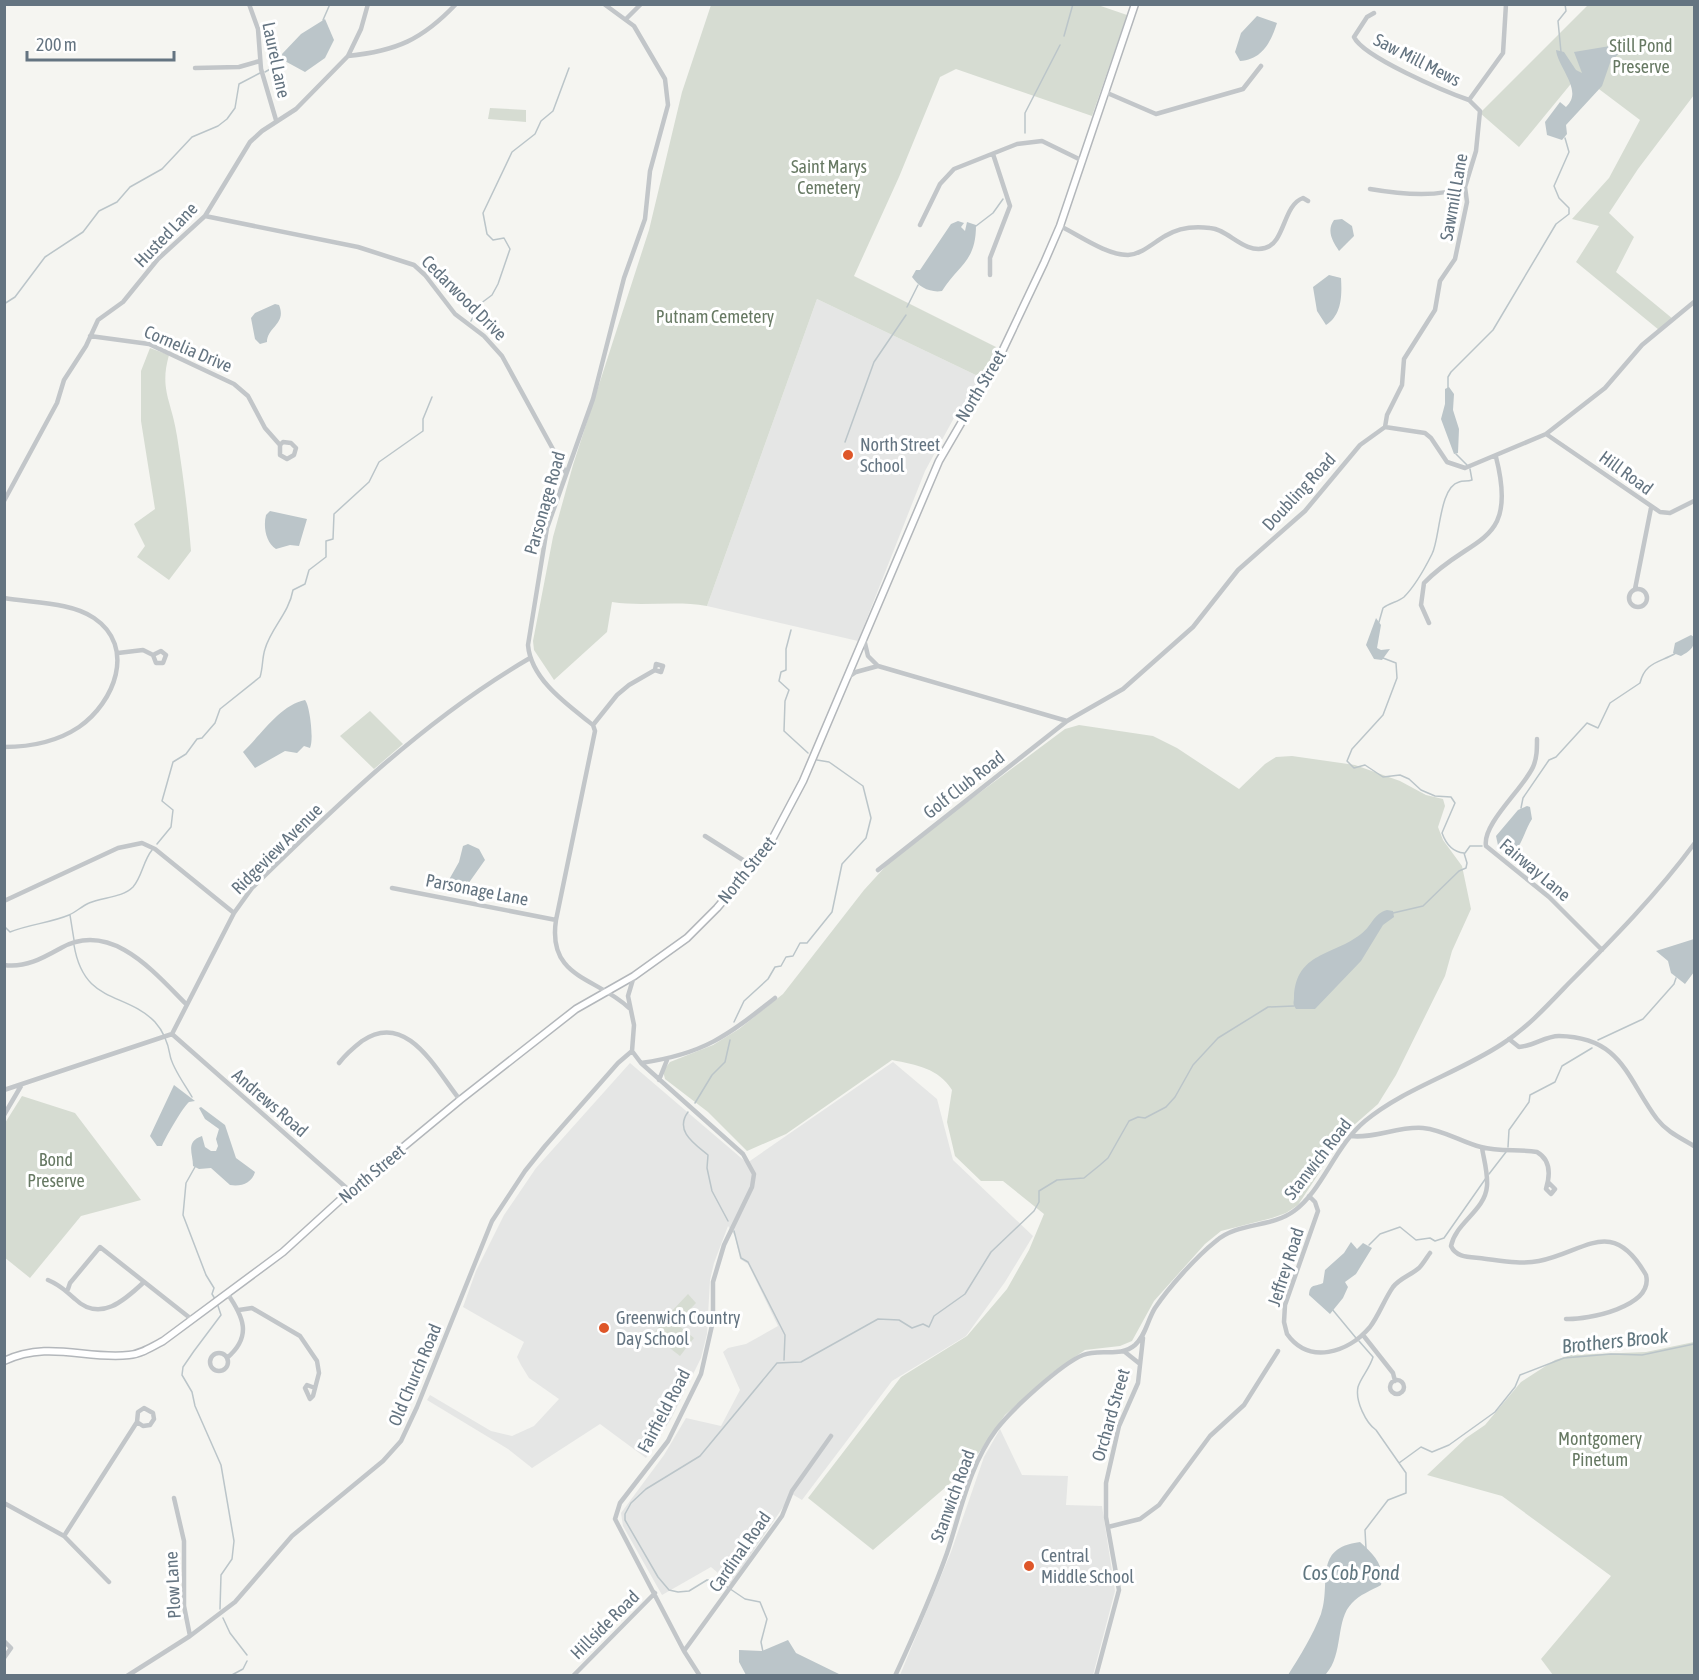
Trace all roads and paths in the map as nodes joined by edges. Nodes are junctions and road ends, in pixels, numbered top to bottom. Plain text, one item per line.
1 (249, 4) edge
2 (368, 4) edge
3 (456, 4) edge
4 (604, 4) edge
5 (641, 4) edge
6 (1136, 4) edge
7 (1506, 4) edge
8 (1374, 13) dead end
9 (627, 18) junction
10 (348, 56) junction
11 (260, 61) junction
12 (1261, 66) dead end
13 (195, 68) dead end
14 (1105, 92) junction
15 (1469, 100) junction
16 (276, 120) junction
17 (993, 154) junction
18 (1083, 161) junction
19 (1466, 188) junction
20 (1370, 189) dead end
21 (1308, 201) dead end
22 (205, 216) junction
23 (920, 225) dead end
24 (1060, 226) junction
25 (990, 275) dead end
26 (1695, 302) edge
27 (90, 336) junction
28 (1385, 427) junction
29 (1546, 434) junction
30 (280, 445) dead end
31 (1496, 456) junction
32 (566, 473) junction
33 (4, 501) edge
34 (1695, 501) edge
35 (1651, 508) junction
36 (1635, 589) dead end
37 (4, 598) edge
38 (1429, 623) dead end
39 (864, 639) junction
40 (117, 653) junction
41 (153, 655) dead end
42 (530, 658) junction
43 (878, 666) junction
44 (655, 670) dead end
45 (847, 678) junction
46 (1067, 721) junction
47 (593, 725) junction
48 (1537, 739) dead end
49 (4, 747) edge
50 (705, 836) dead end
51 (1695, 844) edge
52 (754, 867) junction
53 (878, 870) dead end
54 (392, 888) dead end
55 (4, 901) edge
56 (234, 913) junction
57 (556, 920) junction
58 (1602, 950) junction
59 (4, 965) edge
60 (634, 976) junction
61 (603, 992) junction
62 (775, 998) dead end
63 (186, 1004) junction
64 (629, 1008) junction
65 (167, 1036) junction
66 (1509, 1039) junction
67 (632, 1051) junction
68 (667, 1060) junction
69 (339, 1063) dead end
70 (641, 1064) junction
71 (659, 1080) junction
72 (21, 1086) junction
73 (4, 1090) edge
74 (460, 1100) junction
75 (4, 1115) edge
76 (1350, 1136) junction
77 (1695, 1146) edge
78 (1482, 1148) junction
79 (1548, 1182) dead end
80 (350, 1191) junction
81 (1309, 1196) junction
82 (1430, 1252) dead end
83 (48, 1280) dead end
84 (144, 1282) junction
85 (68, 1289) junction
86 (226, 1292) junction
87 (238, 1310) junction
88 (190, 1318) junction
89 (1566, 1319) dead end
90 (1362, 1335) junction
91 (1143, 1337) junction
92 (1278, 1351) dead end
93 (1125, 1352) junction
94 (227, 1358) junction
95 (4, 1361) edge
96 (1140, 1364) junction
97 (1395, 1381) dead end
98 (315, 1388) dead end
99 (138, 1422) dead end
100 (831, 1436) dead end
101 (174, 1498) dead end
102 (4, 1503) edge
103 (1108, 1527) junction
104 (64, 1536) junction
105 (109, 1582) dead end
106 (655, 1593) junction
107 (190, 1636) junction
108 (4, 1641) edge
109 (684, 1651) junction
110 (4, 1658) edge
111 (127, 1676) edge
112 (573, 1676) edge
113 (700, 1676) edge
114 (895, 1676) edge
115 (1096, 1676) edge

1 - 11 street, Laurel Lane
2 - 10 street, Husted Lane
3 - 10 street
4 - 9 street, Parsonage Road
5 - 9 street
6 - 14 main road, North Street
7 - 15 street
8 - 15 street, Saw Mill Mews
9 - 32 street, Parsonage Road
10 - 16 street, Husted Lane
11 - 13 street
11 - 16 street, Laurel Lane
12 - 14 street
14 - 18 main road, North Street
15 - 19 street, Sawmill Lane
16 - 22 street, Husted Lane
17 - 18 street
17 - 23 street
17 - 25 street
18 - 24 main road, North Street
19 - 20 street
19 - 28 street, Sawmill Lane
21 - 24 street
22 - 27 street, Husted Lane
22 - 32 street, Cedarwood Drive
24 - 39 main road, North Street
26 - 29 street
27 - 30 street, Cornelia Drive
27 - 33 street, Husted Lane
28 - 31 street
28 - 46 street, Doubling Road
29 - 31 street
29 - 35 street, Hill Road
31 - 38 street
32 - 42 street, Parsonage Road
34 - 35 street, Hill Road
35 - 36 street
37 - 40 street
39 - 43 street
39 - 45 main road, North Street
40 - 41 street
40 - 49 street
42 - 47 street
42 - 56 street, Ridgeview Avenue
43 - 45 street
43 - 46 street
44 - 47 street
45 - 52 main road, North Street
46 - 53 street, Golf Club Road
47 - 57 street
48 - 58 street, Fairway Lane
50 - 52 street
51 - 58 street, Stanwich Road
52 - 60 main road, North Street
54 - 57 street, Parsonage Lane
55 - 56 street
56 - 63 street, Ridgeview Avenue
57 - 61 street
58 - 66 street, Stanwich Road
59 - 63 street
60 - 61 main road, North Street
60 - 64 street
61 - 64 street
61 - 74 main road, North Street
62 - 68 street
63 - 65 street, Ridgeview Avenue
64 - 67 street
65 - 72 street
65 - 80 street, Andrews Road
66 - 76 street, Stanwich Road
66 - 77 street
67 - 70 street, Fairfield Road
67 - 107 street, Old Church Road
68 - 70 street
68 - 71 street
69 - 74 street
70 - 71 street, Fairfield Road
71 - 106 street, Fairfield Road
72 - 73 street
72 - 75 street
74 - 80 main road, North Street
76 - 78 street
76 - 81 street, Stanwich Road
78 - 79 street
78 - 89 street
80 - 86 main road, North Street
81 - 90 street, Jeffrey Road
81 - 91 street, Stanwich Road
82 - 90 street, Jeffrey Road
83 - 85 street
84 - 85 street
84 - 85 street
84 - 88 street
86 - 87 street
86 - 88 main road, North Street
87 - 94 street
87 - 98 street
88 - 95 main road, North Street
90 - 97 street
91 - 93 street, Stanwich Road
91 - 96 street, Orchard Street
92 - 103 street
93 - 96 street
93 - 114 street, Stanwich Road
94 - 94 street
96 - 103 street, Orchard Street
99 - 104 street
100 - 109 street, Cardinal Road
101 - 107 street, Plow Lane
102 - 104 street
103 - 115 street, Orchard Street
104 - 105 street
106 - 109 street, Fairfield Road
106 - 112 street, Hillside Road
107 - 111 street, Old Church Road
108 - 110 street
109 - 113 street, Fairfield Road

